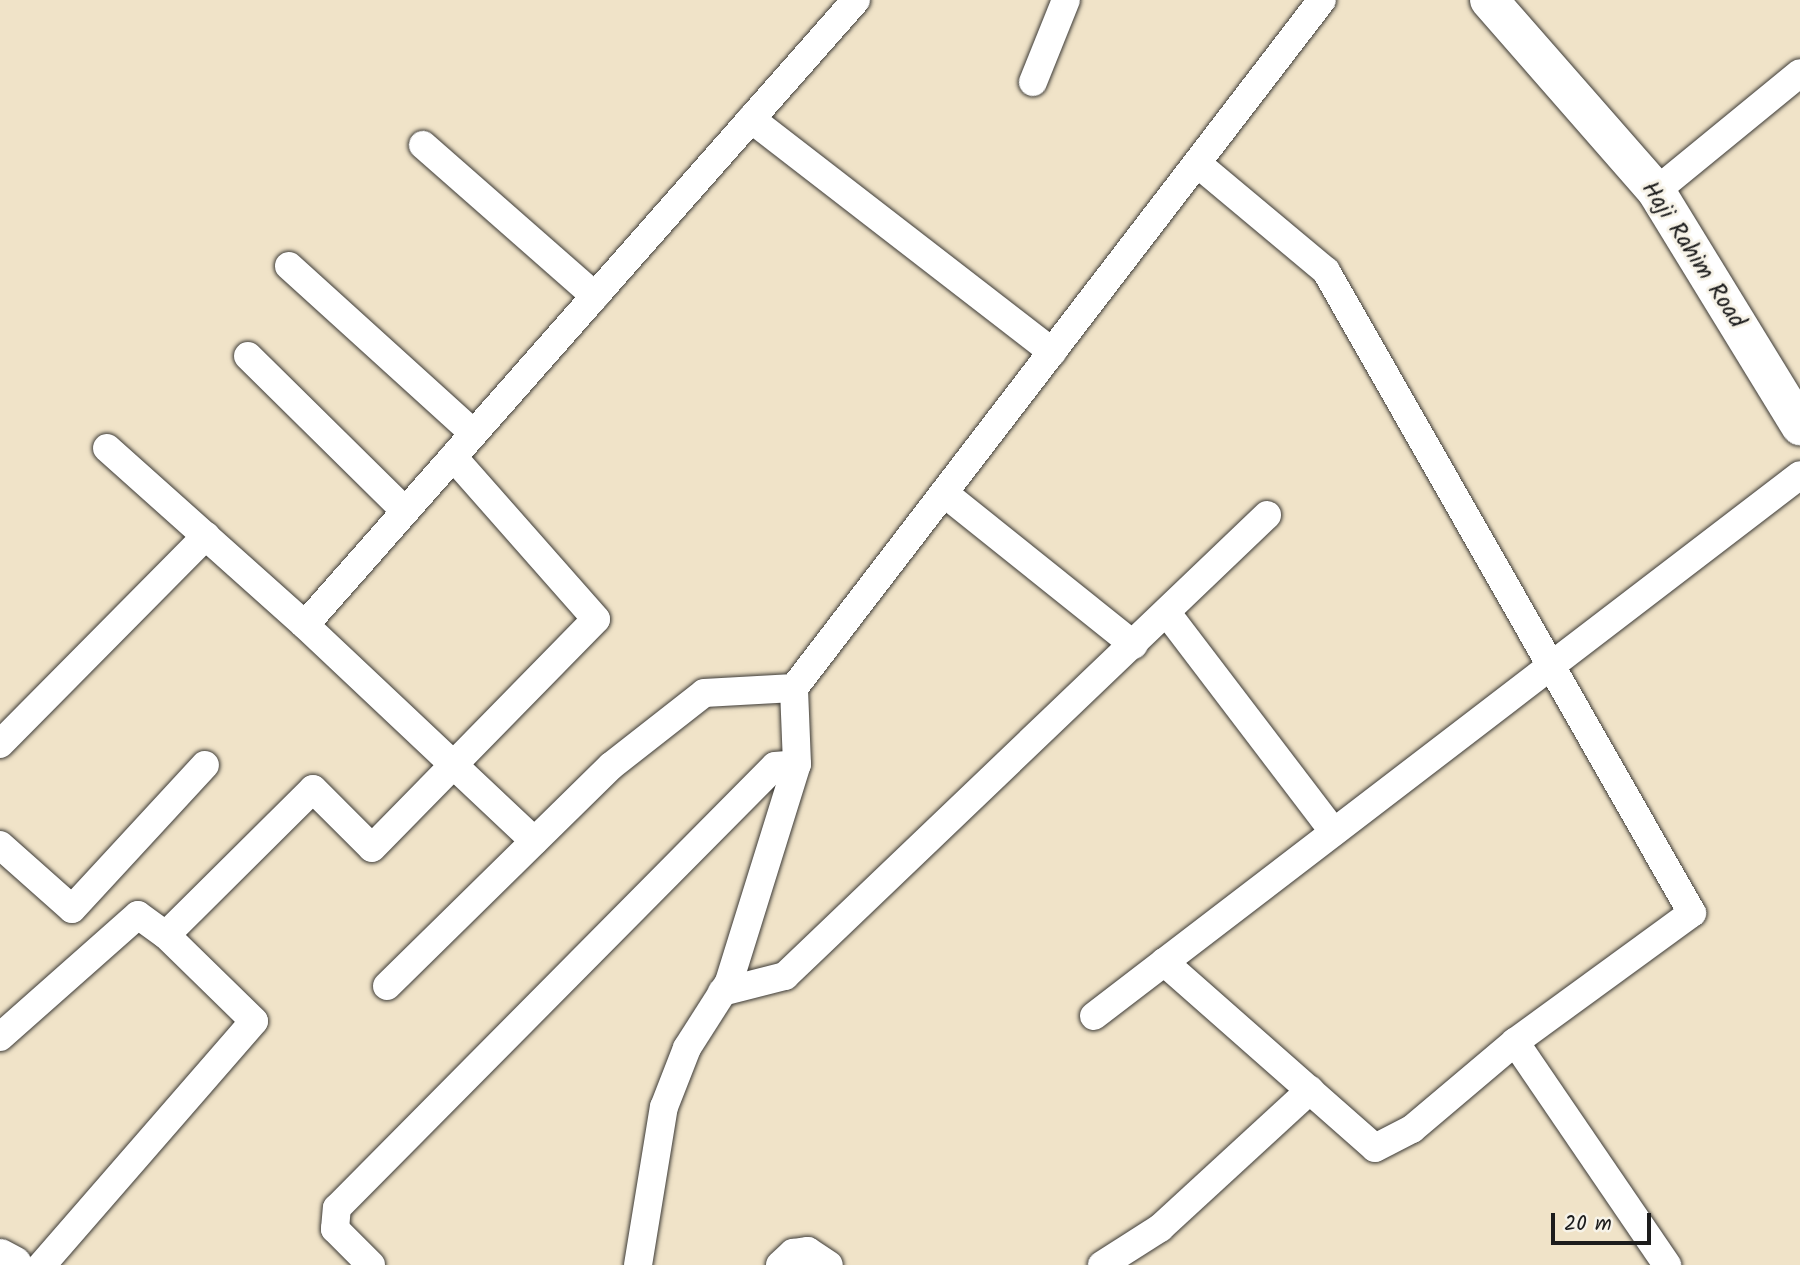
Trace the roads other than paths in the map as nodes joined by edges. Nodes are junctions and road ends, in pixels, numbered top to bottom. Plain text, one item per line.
1 (856, 0) edge
2 (1066, 0) edge
3 (1322, 0) edge
4 (1489, 0) edge
5 (1800, 73) edge
6 (1032, 82) dead end
7 (751, 119) junction
8 (423, 145) dead end
9 (1198, 164) junction
10 (1656, 191) junction
11 (289, 266) dead end
12 (594, 296) junction
13 (1053, 352) junction
14 (248, 356) dead end
15 (1800, 426) edge
16 (473, 433) junction
17 (107, 448) dead end
18 (453, 457) junction
19 (1800, 475) edge
20 (944, 493) junction
21 (405, 511) junction
22 (1267, 515) dead end
23 (206, 536) junction
24 (1167, 613) junction
25 (305, 625) junction
26 (1134, 645) junction
27 (1550, 667) junction
28 (794, 688) junction
29 (0, 744) edge
30 (451, 762) junction
31 (797, 764) junction
32 (205, 765) dead end
33 (1334, 832) junction
34 (534, 841) junction
35 (0, 845) edge
36 (166, 935) junction
37 (1164, 962) junction
38 (387, 986) dead end
39 (722, 992) junction
40 (1094, 1016) dead end
41 (0, 1037) edge
42 (1516, 1042) junction
43 (1310, 1090) junction
44 (0, 1258) edge
45 (1105, 1264) edge
46 (13, 1265) edge
47 (42, 1265) edge
48 (371, 1265) edge
49 (638, 1265) edge
50 (780, 1265) edge
51 (829, 1265) edge
52 (1667, 1265) edge

1 - 7 street
2 - 6 street
3 - 9 street
4 - 10 main road, Haji Rahim Road
5 - 10 street
7 - 12 street
7 - 13 street
8 - 12 street
9 - 13 street
9 - 27 street
10 - 15 main road, Haji Rahim Road
11 - 16 street
12 - 16 street
13 - 20 street
14 - 21 street
16 - 18 street
17 - 23 street
18 - 21 street
18 - 30 street
19 - 27 street
20 - 26 street
20 - 28 street
21 - 25 street
22 - 24 street
23 - 25 street
23 - 29 street
24 - 26 street
24 - 33 street
25 - 30 street
26 - 39 street
27 - 33 street
27 - 42 street
28 - 31 street
28 - 34 street
30 - 34 street
30 - 36 street
31 - 39 street
31 - 48 street
32 - 35 street
33 - 37 street
34 - 38 street
36 - 41 street
36 - 47 street
37 - 40 street
37 - 43 street
39 - 49 street
42 - 43 street
42 - 52 street
43 - 45 street
44 - 46 main road
50 - 51 street

